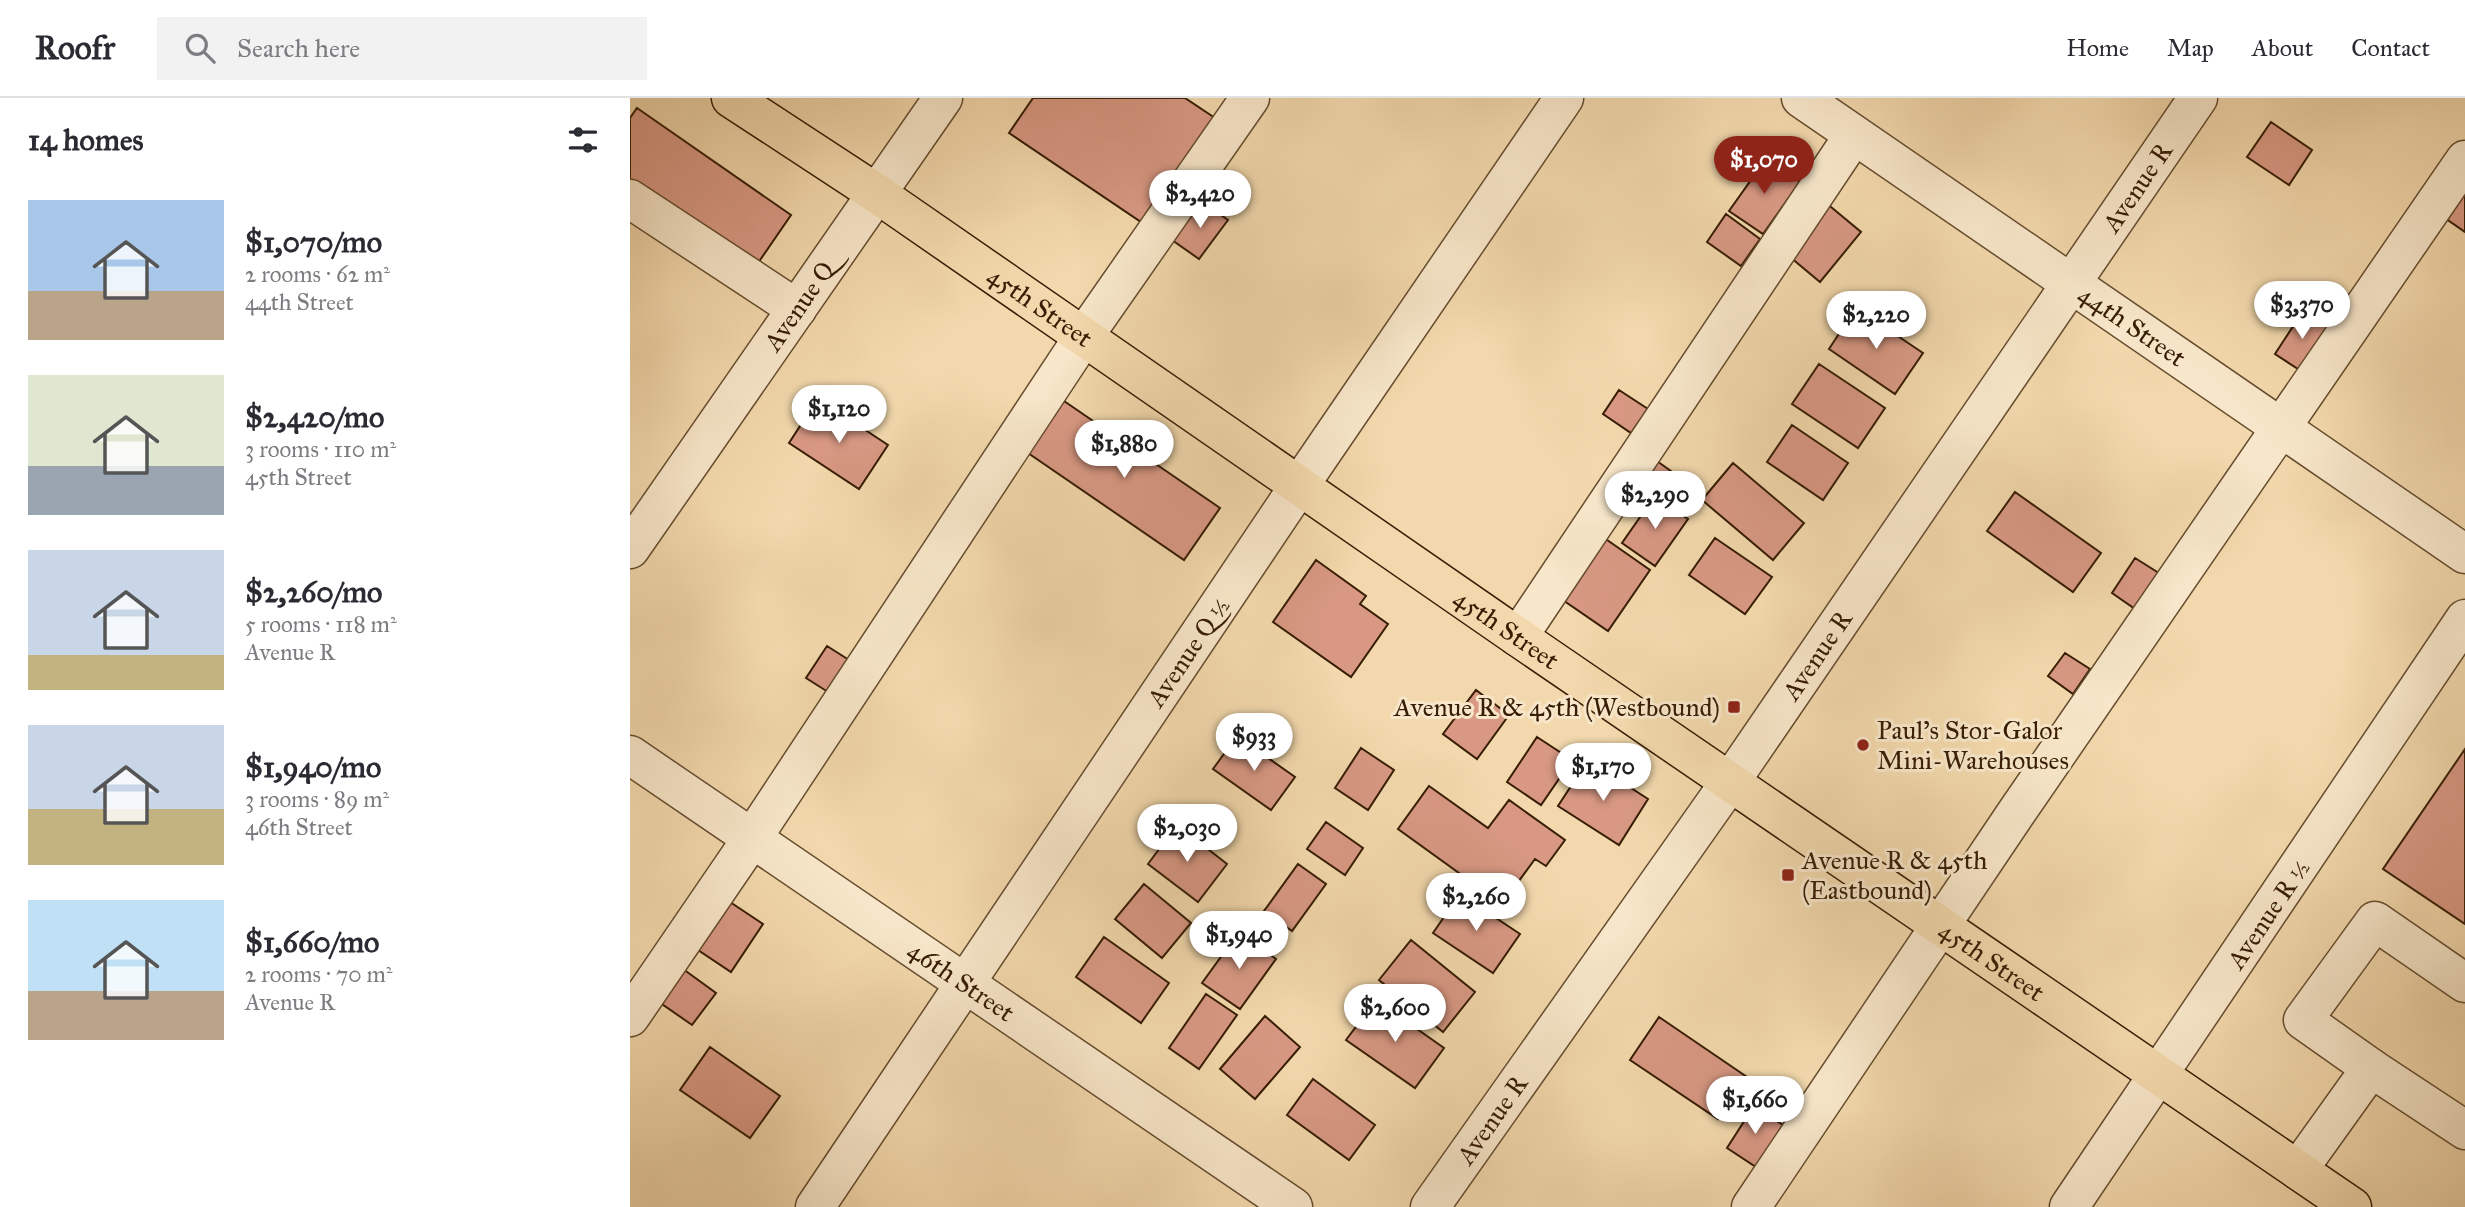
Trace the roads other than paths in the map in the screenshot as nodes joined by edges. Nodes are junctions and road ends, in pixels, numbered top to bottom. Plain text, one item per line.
1 (731, 98) edge
2 (943, 98) edge
3 (1250, 98) edge
4 (1564, 98) edge
5 (1801, 98) edge
6 (2198, 98) edge
7 (1854, 135) junction
8 (2465, 160) edge
9 (876, 193) junction
10 (630, 199) edge
11 (2071, 283) junction
12 (797, 309) junction
13 (1084, 336) junction
14 (2282, 428) junction
15 (1299, 486) junction
16 (630, 549) edge
17 (2465, 554) edge
18 (2465, 620) edge
19 (1518, 637) junction
20 (630, 755) edge
21 (1730, 782) junction
22 (753, 837) junction
23 (1941, 926) junction
24 (967, 983) junction
25 (2465, 983) edge
26 (630, 1017) edge
27 (2371, 1068) junction
28 (2159, 1075) junction
29 (2465, 1130) edge
30 (2298, 1170) junction
31 (815, 1207) edge
32 (1293, 1207) edge
33 (1430, 1207) edge
34 (1751, 1207) edge
35 (2069, 1207) edge
36 (2352, 1207) edge

1 - 9 main road, 45th Street
2 - 9 street, Avenue Q
3 - 13 street
4 - 15 street, Avenue Q ½
5 - 7 street, 44th Street
6 - 11 street, Avenue R
7 - 11 street, 44th Street
7 - 19 street
8 - 14 street
9 - 12 street, Avenue Q
9 - 13 main road, 45th Street
10 - 12 street
11 - 14 street, 44th Street
11 - 21 street, Avenue R
12 - 16 street, Avenue Q
13 - 15 main road, 45th Street
13 - 22 street
14 - 17 street, 44th Street
14 - 23 street
15 - 19 main road, 45th Street
15 - 24 street, Avenue Q ½
18 - 28 street, Avenue R ½
19 - 21 main road, 45th Street
20 - 22 street, 46th Street
21 - 23 main road, 45th Street
21 - 33 street, Avenue R
22 - 24 street, 46th Street
22 - 26 street
23 - 28 main road, 45th Street
23 - 34 street
24 - 31 street, Avenue Q ½
24 - 32 street, 46th Street
25 - 27 street
27 - 29 street
27 - 30 street
28 - 30 main road, 45th Street
28 - 35 street, Avenue R ½
30 - 36 main road, 45th Street

